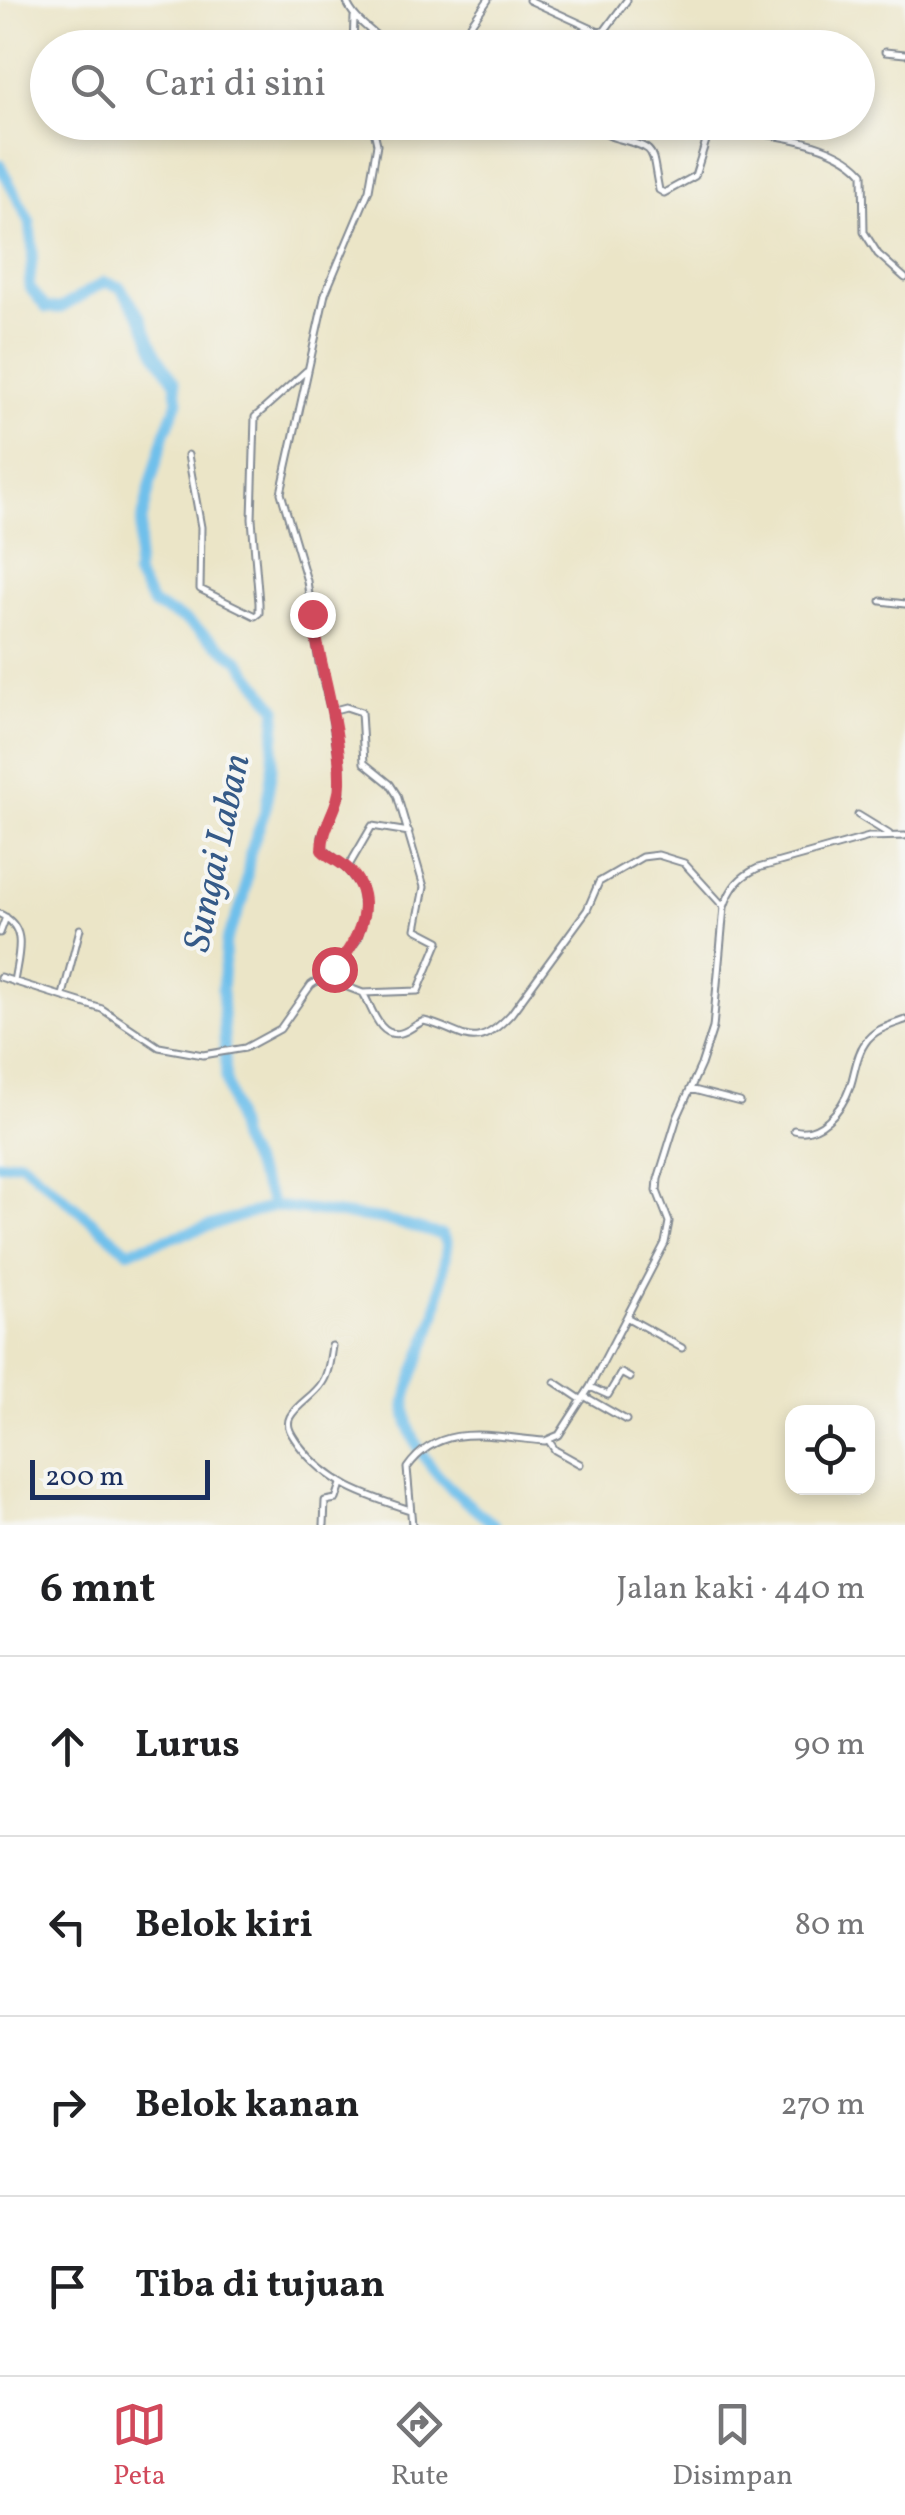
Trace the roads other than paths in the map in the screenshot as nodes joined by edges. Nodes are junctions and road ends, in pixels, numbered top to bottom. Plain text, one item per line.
1 (346, 0) edge
2 (488, 0) edge
3 (529, 0) edge
4 (627, 0) edge
5 (354, 17) junction
6 (354, 30) edge
7 (374, 30) edge
8 (467, 30) edge
9 (596, 30) edge
10 (605, 30) edge
11 (884, 52) dead end
12 (905, 54) edge
13 (376, 140) edge
14 (624, 140) edge
15 (706, 140) edge
16 (790, 140) edge
17 (905, 278) edge
18 (308, 369) junction
19 (188, 456) dead end
20 (881, 601) dead end
21 (905, 604) edge
22 (332, 711) junction
23 (858, 815) dead end
24 (409, 832) junction
25 (892, 835) junction
26 (905, 836) edge
27 (348, 868) junction
28 (724, 907) junction
29 (3, 915) edge
30 (80, 930) dead end
31 (0, 933) edge
32 (334, 969) junction
33 (0, 977) edge
34 (14, 982) junction
35 (363, 993) junction
36 (63, 995) junction
37 (905, 1020) edge
38 (690, 1089) junction
39 (740, 1102) dead end
40 (794, 1130) dead end
41 (628, 1317) junction
42 (332, 1346) dead end
43 (682, 1348) dead end
44 (630, 1378) dead end
45 (554, 1382) dead end
46 (590, 1386) junction
47 (583, 1398) junction
48 (626, 1420) dead end
49 (550, 1441) junction
50 (580, 1464) dead end
51 (340, 1484) junction
52 (410, 1510) junction
53 (324, 1525) edge
54 (412, 1525) edge

1 - 5 street
2 - 8 street
3 - 9 street
4 - 10 street
5 - 6 street
5 - 7 street
11 - 12 street
13 - 18 street
14 - 15 street
16 - 17 street
18 - 19 street
18 - 22 street
20 - 21 street
22 - 24 street
22 - 27 street
23 - 25 street
24 - 27 street
24 - 35 street
25 - 26 street
25 - 28 street
27 - 32 street
28 - 35 street
28 - 38 street
29 - 31 street
29 - 34 street
30 - 36 street
32 - 35 street
32 - 36 street
33 - 34 street
34 - 36 street
37 - 40 street
38 - 39 street
38 - 41 street
41 - 43 street
41 - 46 street
42 - 51 street
44 - 46 street
45 - 47 street
46 - 47 street
47 - 48 street
47 - 49 street
49 - 50 street
49 - 52 street
51 - 52 street
51 - 53 street
52 - 54 street

